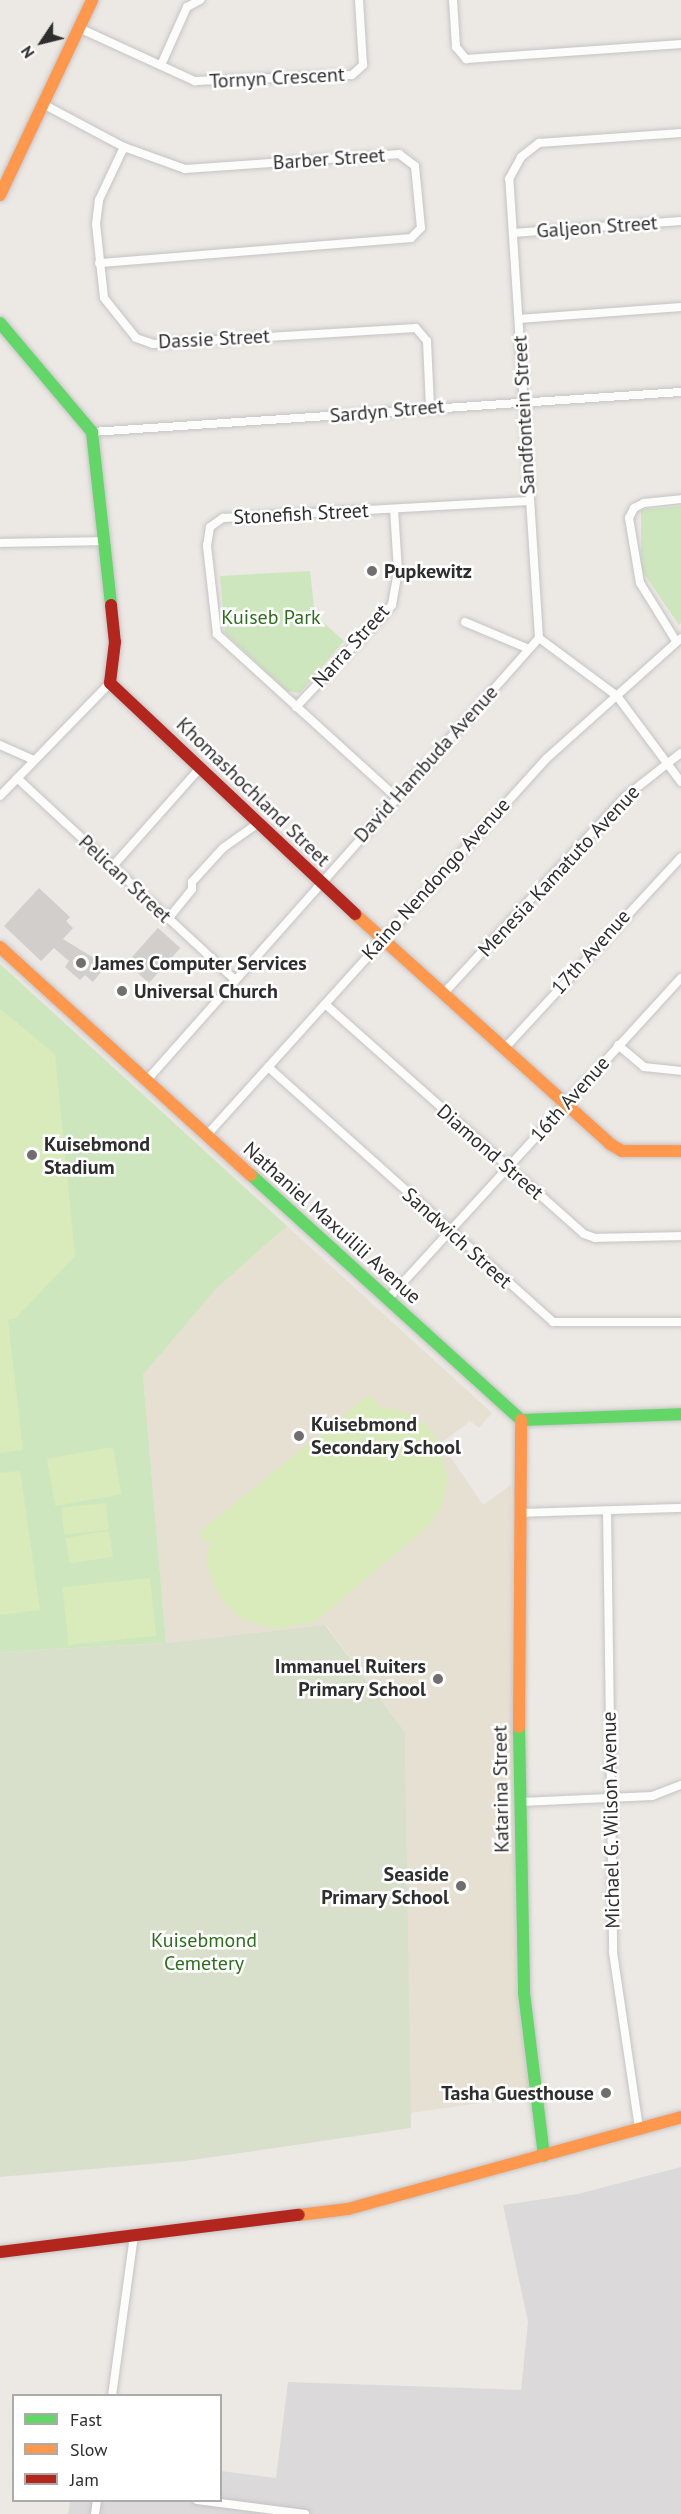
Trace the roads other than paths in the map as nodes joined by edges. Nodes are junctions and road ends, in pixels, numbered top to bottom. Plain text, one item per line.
1 (92, 0) edge
2 (200, 0) edge
3 (359, 0) edge
4 (453, 0) edge
5 (79, 28) junction
6 (681, 44) edge
7 (161, 65) junction
8 (43, 105) junction
9 (681, 133) edge
10 (124, 147) junction
11 (1, 191) edge
12 (681, 221) edge
13 (513, 233) junction
14 (99, 263) junction
15 (681, 307) edge
16 (519, 319) junction
17 (0, 323) edge
18 (681, 392) edge
19 (524, 401) junction
20 (430, 408) junction
21 (92, 432) junction
22 (681, 499) edge
23 (529, 501) junction
24 (394, 508) junction
25 (105, 541) junction
26 (0, 543) edge
27 (465, 622) dead end
28 (539, 638) junction
29 (679, 640) edge
30 (529, 649) junction
31 (110, 683) junction
32 (617, 696) junction
33 (296, 707) junction
34 (0, 745) edge
35 (681, 753) edge
36 (34, 760) junction
37 (667, 762) junction
38 (199, 769) junction
39 (17, 778) junction
40 (681, 782) edge
41 (0, 796) edge
42 (396, 797) junction
43 (257, 824) junction
44 (681, 857) edge
45 (112, 867) junction
46 (319, 882) junction
47 (168, 919) junction
48 (382, 939) junction
49 (0, 946) edge
50 (681, 978) edge
51 (234, 980) junction
52 (443, 994) junction
53 (325, 1004) junction
54 (618, 1044) junction
55 (504, 1049) junction
56 (268, 1067) junction
57 (681, 1071) edge
58 (147, 1080) junction
59 (564, 1103) junction
60 (206, 1136) junction
61 (681, 1151) edge
62 (508, 1169) junction
63 (449, 1232) junction
64 (681, 1236) edge
65 (387, 1300) junction
66 (681, 1322) edge
67 (681, 1414) edge
68 (521, 1420) junction
69 (681, 1508) edge
70 (607, 1511) junction
71 (519, 1513) junction
72 (681, 1785) edge
73 (609, 1800) junction
74 (521, 1802) junction
75 (681, 2117) edge
76 (639, 2128) junction
77 (544, 2156) junction
78 (134, 2235) junction
79 (0, 2252) edge
80 (112, 2394) edge
81 (212, 2502) edge
82 (305, 2514) edge

1 - 5 street
2 - 7 street
3 - 7 street, Tornyn Crescent
4 - 6 street
5 - 7 street, Tornyn Crescent
5 - 8 street
8 - 10 street, Barber Street
8 - 11 street
9 - 13 street, Sandfontein Street
10 - 14 street, Dassie Street
10 - 14 street, Barber Street
12 - 13 street, Galjeon Street
13 - 16 street, Sandfontein Street
14 - 20 street, Dassie Street
15 - 16 street
16 - 19 street, Sandfontein Street
17 - 21 street
18 - 19 street, Sardyn Street
19 - 20 street, Sardyn Street
19 - 23 street, Sandfontein Street
20 - 21 street, Sardyn Street
21 - 25 street
22 - 29 street
23 - 24 street, Stonefish Street
23 - 28 street, Sandfontein Street
24 - 33 street, Narra Street
24 - 33 street, Stonefish Street
25 - 26 street
25 - 31 street
27 - 30 street
28 - 30 street, David Hambuda Avenue
28 - 32 street
29 - 32 street, Kaino Nendongo Avenue
30 - 42 street, David Hambuda Avenue
31 - 36 street
31 - 38 street, Khomashochland Street
32 - 37 street
32 - 48 street, Kaino Nendongo Avenue
33 - 42 street, Stonefish Street
34 - 36 street
35 - 37 street, Menesia Kamatuto Avenue
36 - 39 street
37 - 40 street
37 - 52 street, Menesia Kamatuto Avenue
38 - 43 street, Khomashochland Street
38 - 45 street
39 - 41 street
39 - 45 street, Pelican Street
42 - 46 street, David Hambuda Avenue
43 - 46 street, Khomashochland Street
43 - 47 street
44 - 55 street, 17th Avenue
45 - 47 street, Pelican Street
46 - 48 street, Khomashochland Street
46 - 51 street, David Hambuda Avenue
47 - 51 street, Pelican Street
48 - 52 street, Khomashochland Street
48 - 53 street, Kaino Nendongo Avenue
49 - 58 street, Nathaniel Maxuilili Avenue
50 - 54 street, 16th Avenue
51 - 58 street, David Hambuda Avenue
52 - 55 street, Khomashochland Street
53 - 56 street, Kaino Nendongo Avenue
53 - 62 street, Diamond Street
54 - 57 street
54 - 59 street, 16th Avenue
55 - 59 street, Khomashochland Street
56 - 60 street, Kaino Nendongo Avenue
56 - 63 street, Sandwich Street
58 - 60 street, Nathaniel Maxuilili Avenue
59 - 61 street, Khomashochland Street
59 - 62 street, 16th Avenue
60 - 65 street, Nathaniel Maxuilili Avenue
62 - 63 street, 16th Avenue
62 - 64 street, Diamond Street
63 - 65 street, 16th Avenue
63 - 66 street, Sandwich Street
65 - 68 street, Nathaniel Maxuilili Avenue
67 - 68 street
68 - 71 street, Katarina Street
69 - 70 street
70 - 71 street
70 - 73 street, Michael G. Wilson Avenue
71 - 74 street, Katarina Street
72 - 73 street
73 - 74 street
73 - 76 street, Michael G. Wilson Avenue
74 - 77 street, Katarina Street
75 - 76 street
76 - 77 street
77 - 78 street
78 - 79 street
78 - 80 street
81 - 82 street

